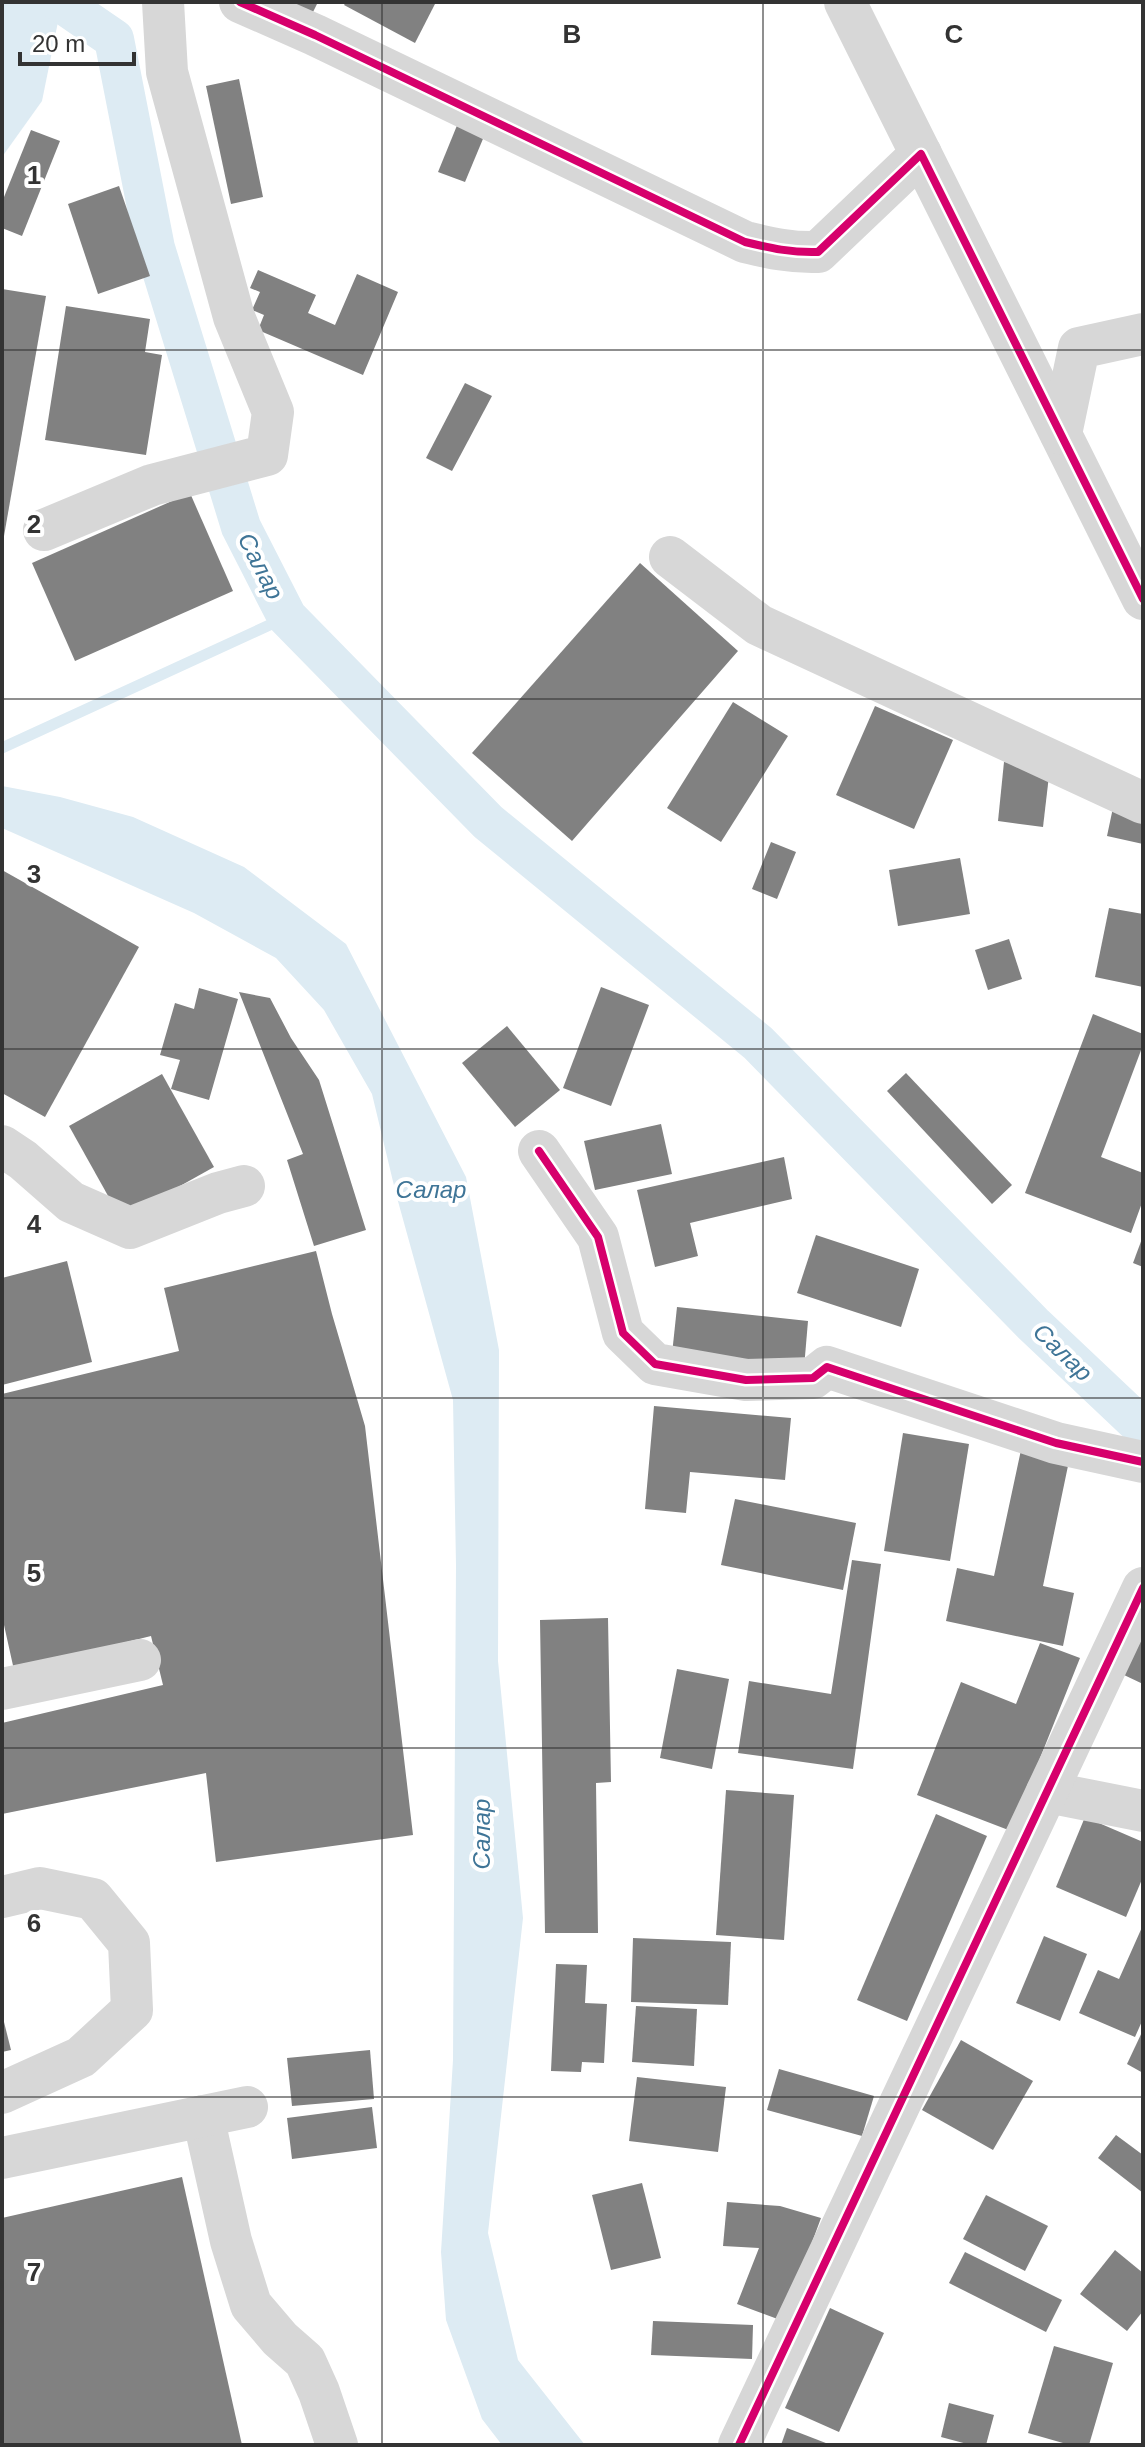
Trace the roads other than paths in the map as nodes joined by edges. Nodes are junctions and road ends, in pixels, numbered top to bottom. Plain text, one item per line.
1 (163, 2) edge
2 (240, 2) edge
3 (845, 2) edge
4 (921, 154) junction
5 (1143, 334) edge
6 (1061, 434) junction
7 (44, 530) dead end
8 (670, 557) dead end
9 (1143, 599) edge
10 (1143, 803) edge
11 (2, 1146) edge
12 (539, 1151) dead end
13 (244, 1186) dead end
14 (1143, 1462) edge
15 (1143, 1588) edge
16 (140, 1660) dead end
17 (2, 1689) edge
18 (1047, 1792) junction
19 (1143, 1811) edge
20 (2, 1897) edge
21 (2, 2093) edge
22 (247, 2107) dead end
23 (203, 2116) junction
24 (2, 2158) edge
25 (337, 2445) edge
26 (739, 2445) edge

1 - 7 street
2 - 4 street
3 - 4 street
4 - 6 street
5 - 6 street
6 - 9 street
8 - 10 street
11 - 13 street
12 - 14 street
15 - 18 street
16 - 17 street
18 - 19 street
18 - 26 street
20 - 21 street
22 - 23 street
23 - 24 street
23 - 25 street

